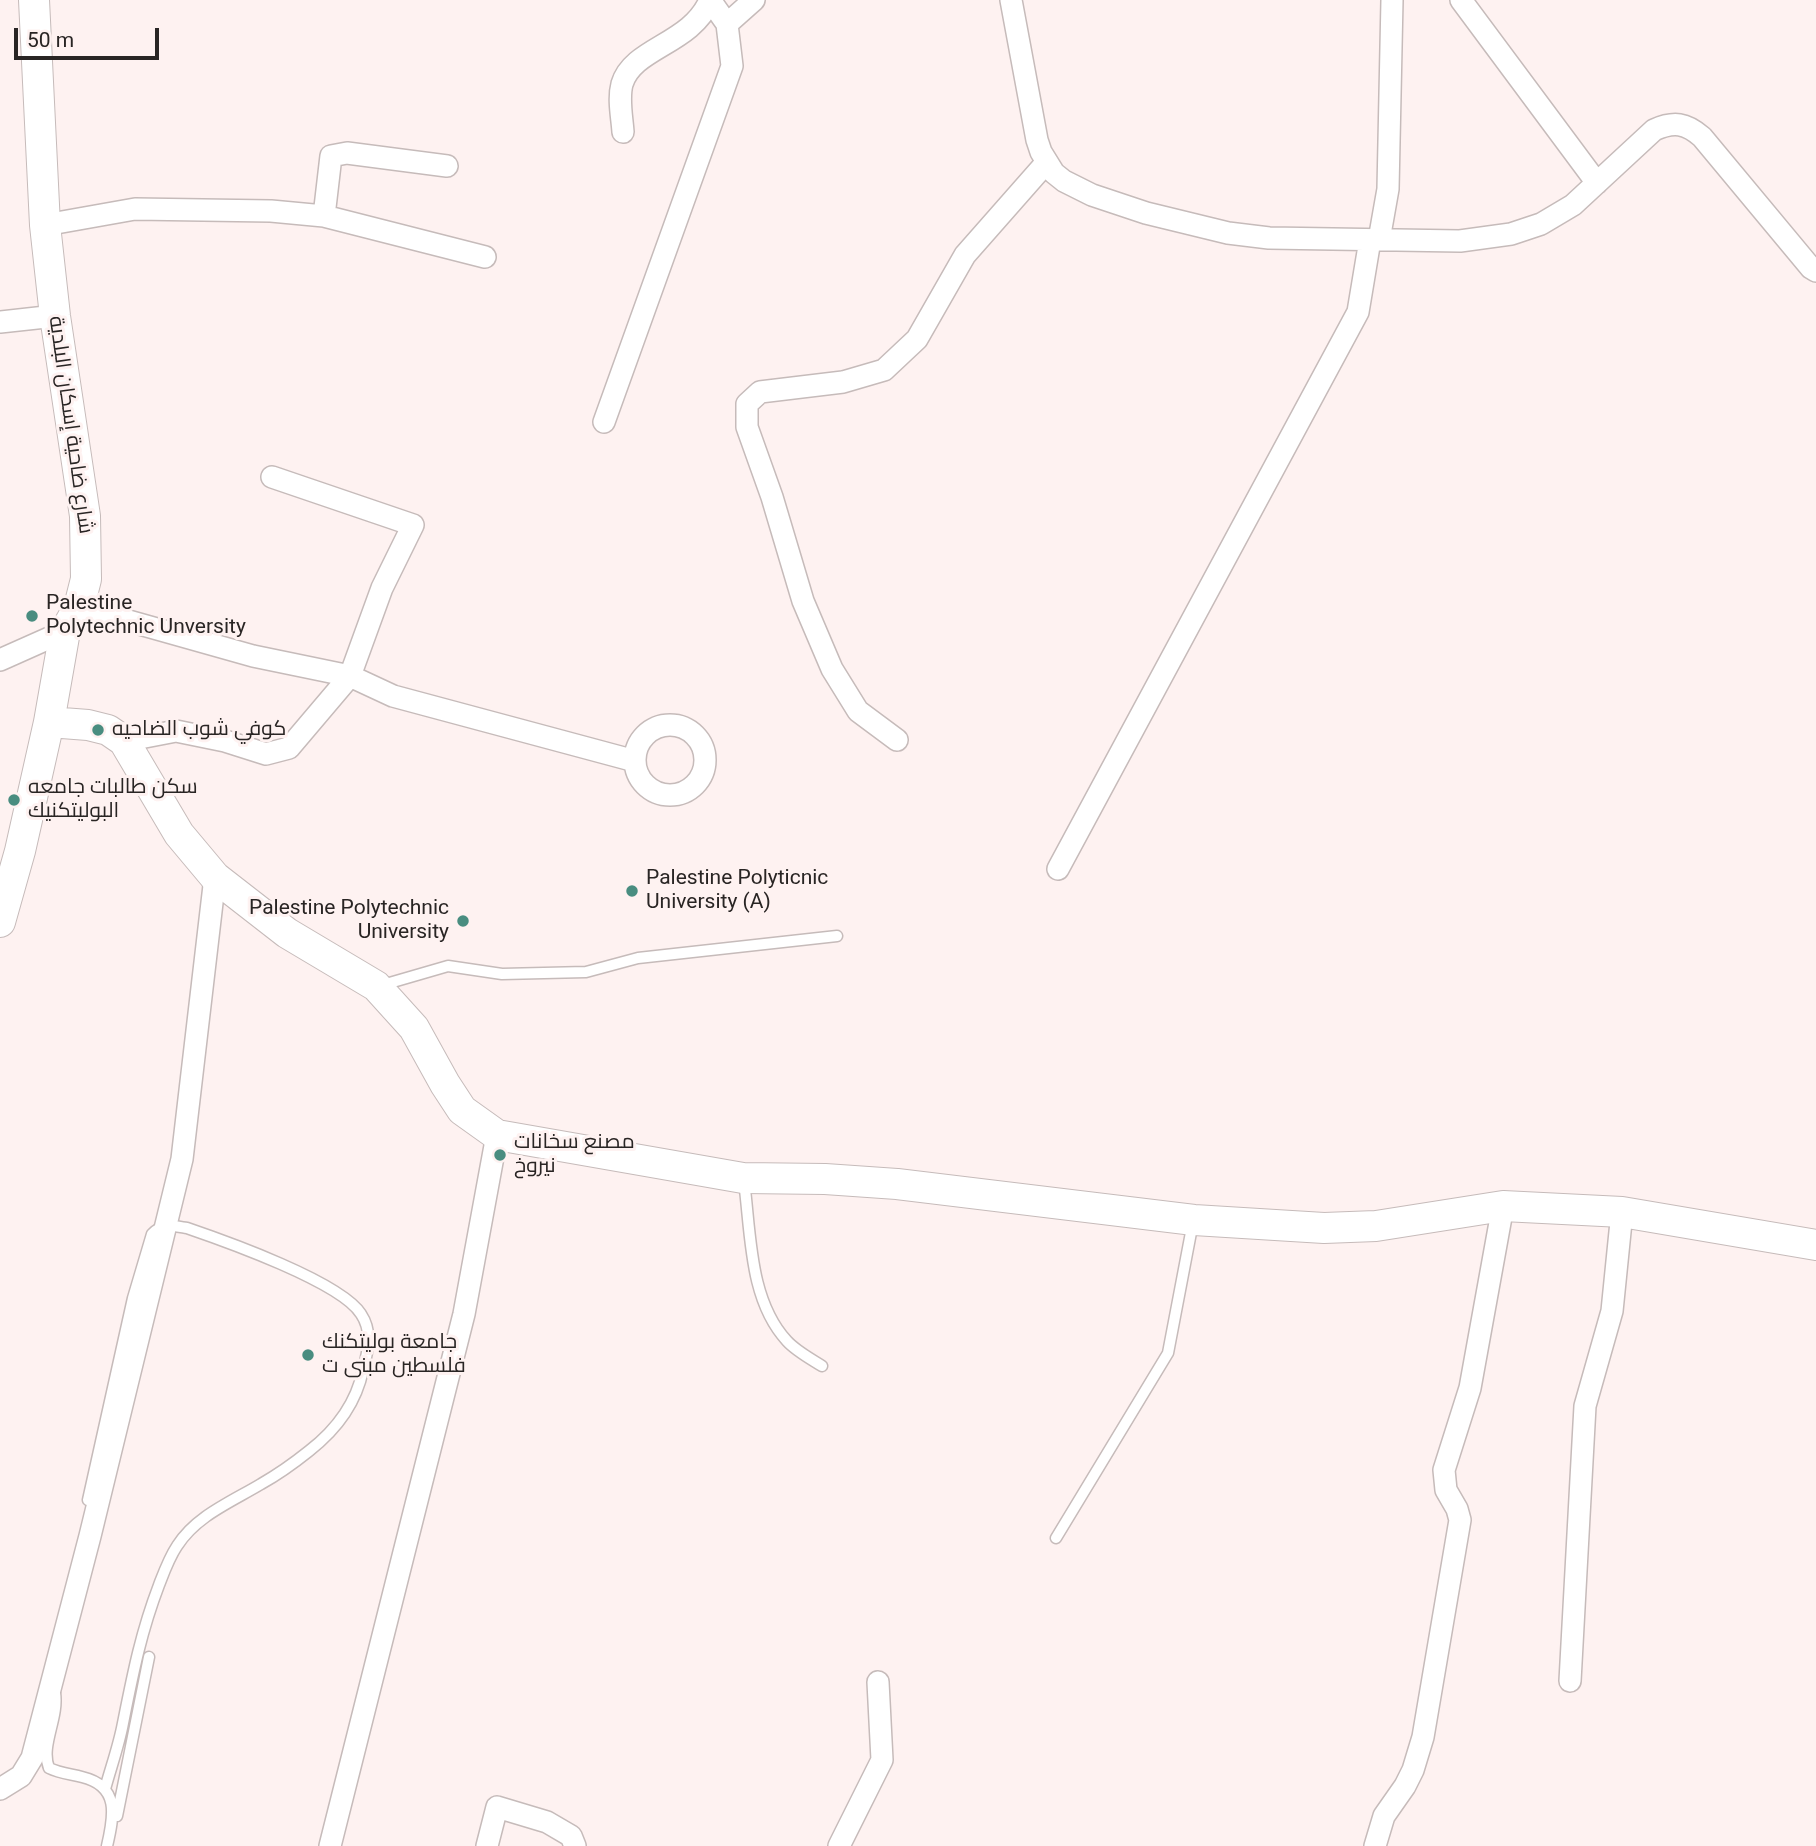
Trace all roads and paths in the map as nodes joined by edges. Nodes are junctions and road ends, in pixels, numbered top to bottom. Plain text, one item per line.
1 (34, 0) edge
2 (710, 0) edge
3 (754, 0) edge
4 (1011, 0) edge
5 (1392, 0) edge
6 (1461, 0) edge
7 (727, 24) junction
8 (623, 132) dead end
9 (1046, 163) junction
10 (447, 166) dead end
11 (1597, 183) junction
12 (324, 216) junction
13 (45, 225) junction
14 (1374, 240) junction
15 (485, 257) dead end
16 (1816, 271) edge
17 (55, 316) junction
18 (0, 322) edge
19 (604, 422) dead end
20 (272, 477) dead end
21 (72, 619) junction
22 (0, 660) edge
23 (350, 676) junction
24 (49, 722) junction
25 (897, 740) dead end
26 (124, 741) junction
27 (635, 761) dead end
28 (1058, 869) dead end
29 (215, 877) junction
30 (0, 922) edge
31 (837, 936) dead end
32 (376, 986) junction
33 (497, 1135) junction
34 (743, 1178) junction
35 (1503, 1206) junction
36 (1622, 1212) junction
37 (1194, 1220) junction
38 (165, 1226) junction
39 (1816, 1245) edge
40 (822, 1366) dead end
41 (1056, 1538) dead end
42 (149, 1657) dead end
43 (52, 1680) junction
44 (1570, 1681) dead end
45 (878, 1682) dead end
46 (0, 1789) edge
47 (105, 1789) junction
48 (109, 1846) edge
49 (330, 1846) edge
50 (487, 1846) edge
51 (575, 1846) edge
52 (839, 1846) edge
53 (1375, 1846) edge

1 - 13 street, شارع ضاحية إسكان البلدية
2 - 7 street
2 - 8 street
3 - 7 street
4 - 9 street
5 - 14 street
6 - 11 street
7 - 19 street
9 - 14 street
9 - 25 street
10 - 12 street
11 - 14 street
11 - 16 street
12 - 13 street
12 - 15 street
13 - 17 street, شارع ضاحية إسكان البلدية
14 - 28 street
17 - 18 street
17 - 21 street, شارع ضاحية إسكان البلدية
20 - 23 street
21 - 22 street
21 - 23 street
21 - 24 street, شارع ضاحية إسكان البلدية
23 - 26 street
23 - 27 street
24 - 26 street
24 - 30 street, شارع ضاحية إسكان البلدية
26 - 29 street
29 - 32 street
29 - 38 street
31 - 32 lane
32 - 33 street
33 - 34 street
33 - 49 street
34 - 37 street
34 - 40 lane
35 - 36 street
35 - 37 street
35 - 53 street
36 - 39 street
36 - 44 street
37 - 41 lane
38 - 43 street
38 - 47 lane
42 - 48 lane
43 - 46 street
43 - 47 lane
45 - 52 street
47 - 48 lane
50 - 51 street

